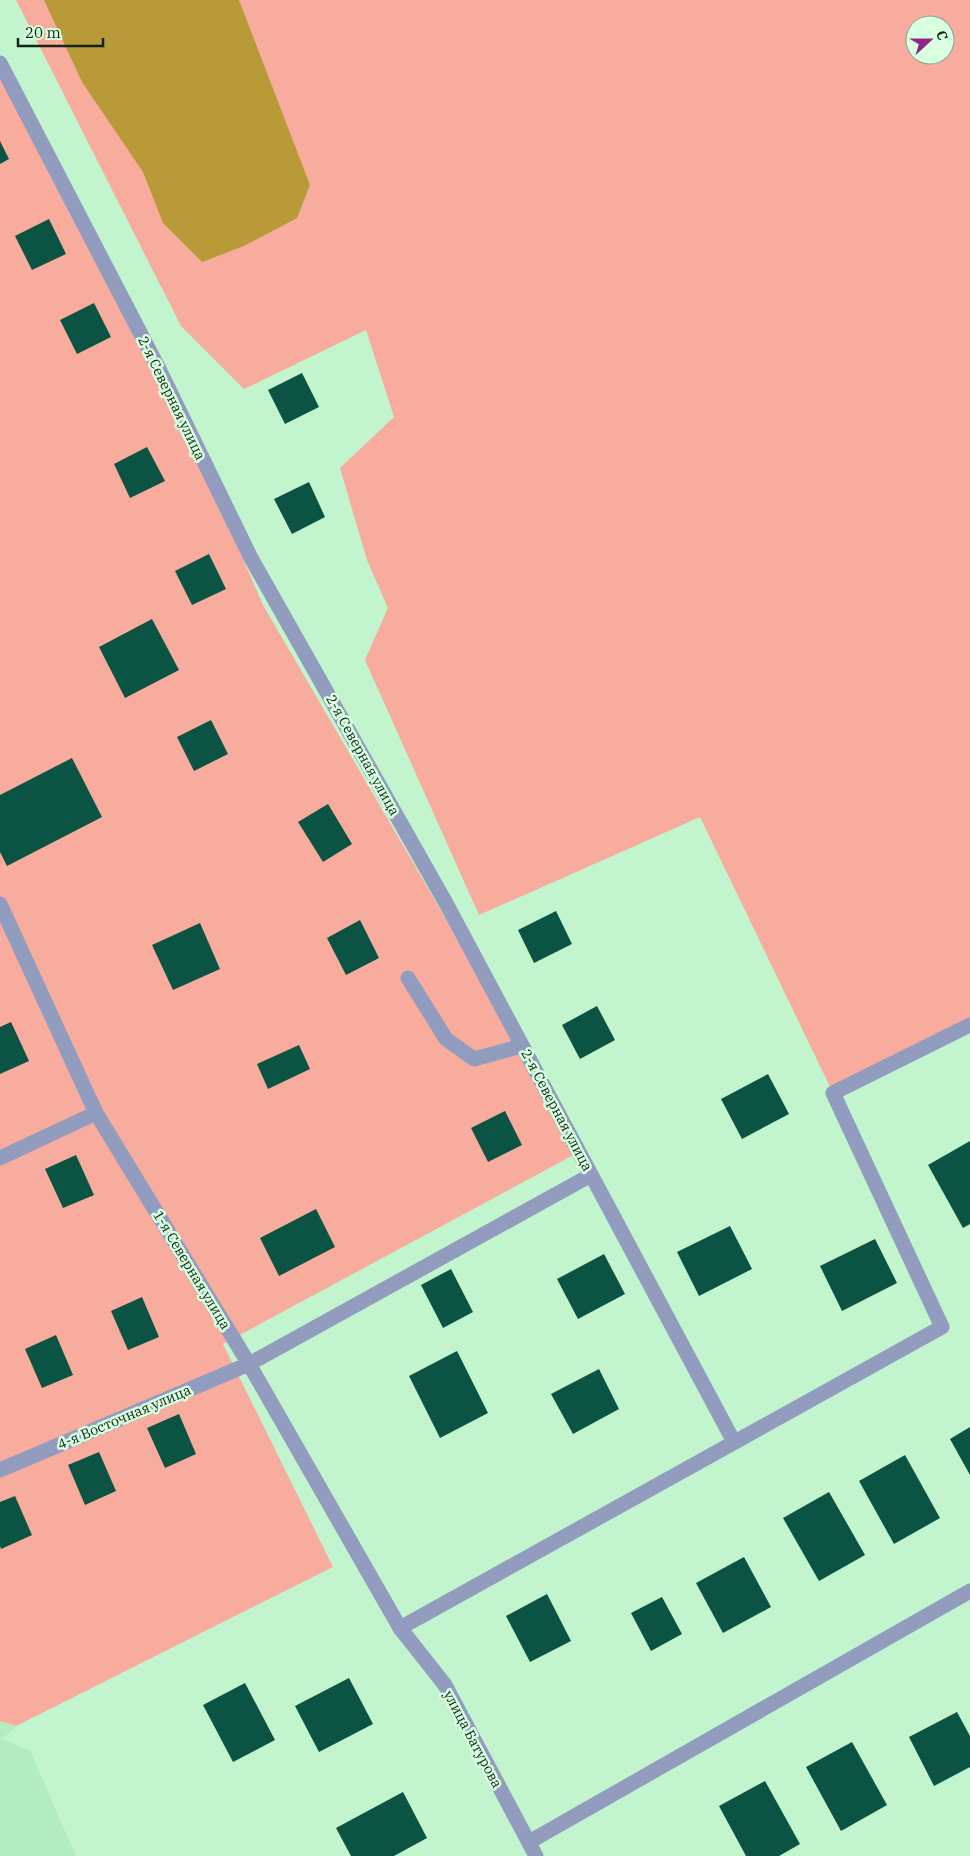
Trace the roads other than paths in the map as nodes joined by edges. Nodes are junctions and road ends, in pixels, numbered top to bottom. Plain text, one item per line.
1 (0, 63) edge
2 (0, 904) edge
3 (408, 978) dead end
4 (970, 1025) edge
5 (522, 1046) junction
6 (96, 1113) junction
7 (0, 1158) edge
8 (591, 1175) junction
9 (249, 1364) junction
10 (734, 1442) junction
11 (0, 1470) edge
12 (970, 1591) edge
13 (400, 1628) junction
14 (528, 1842) junction
15 (536, 1856) edge

1 - 5 street, 2-я Северная улица
2 - 6 street, 1-я Северная улица
3 - 5 street
4 - 10 street
5 - 8 street, 2-я Северная улица
6 - 7 street
6 - 9 street, 1-я Северная улица
8 - 9 street, 4-я Восточная улица
8 - 10 street, 2-я Северная улица
9 - 11 street, 4-я Восточная улица
9 - 13 street, 1-я Северная улица
10 - 13 street
12 - 14 street
13 - 14 street, улица Батурова
14 - 15 street, улица Батурова

